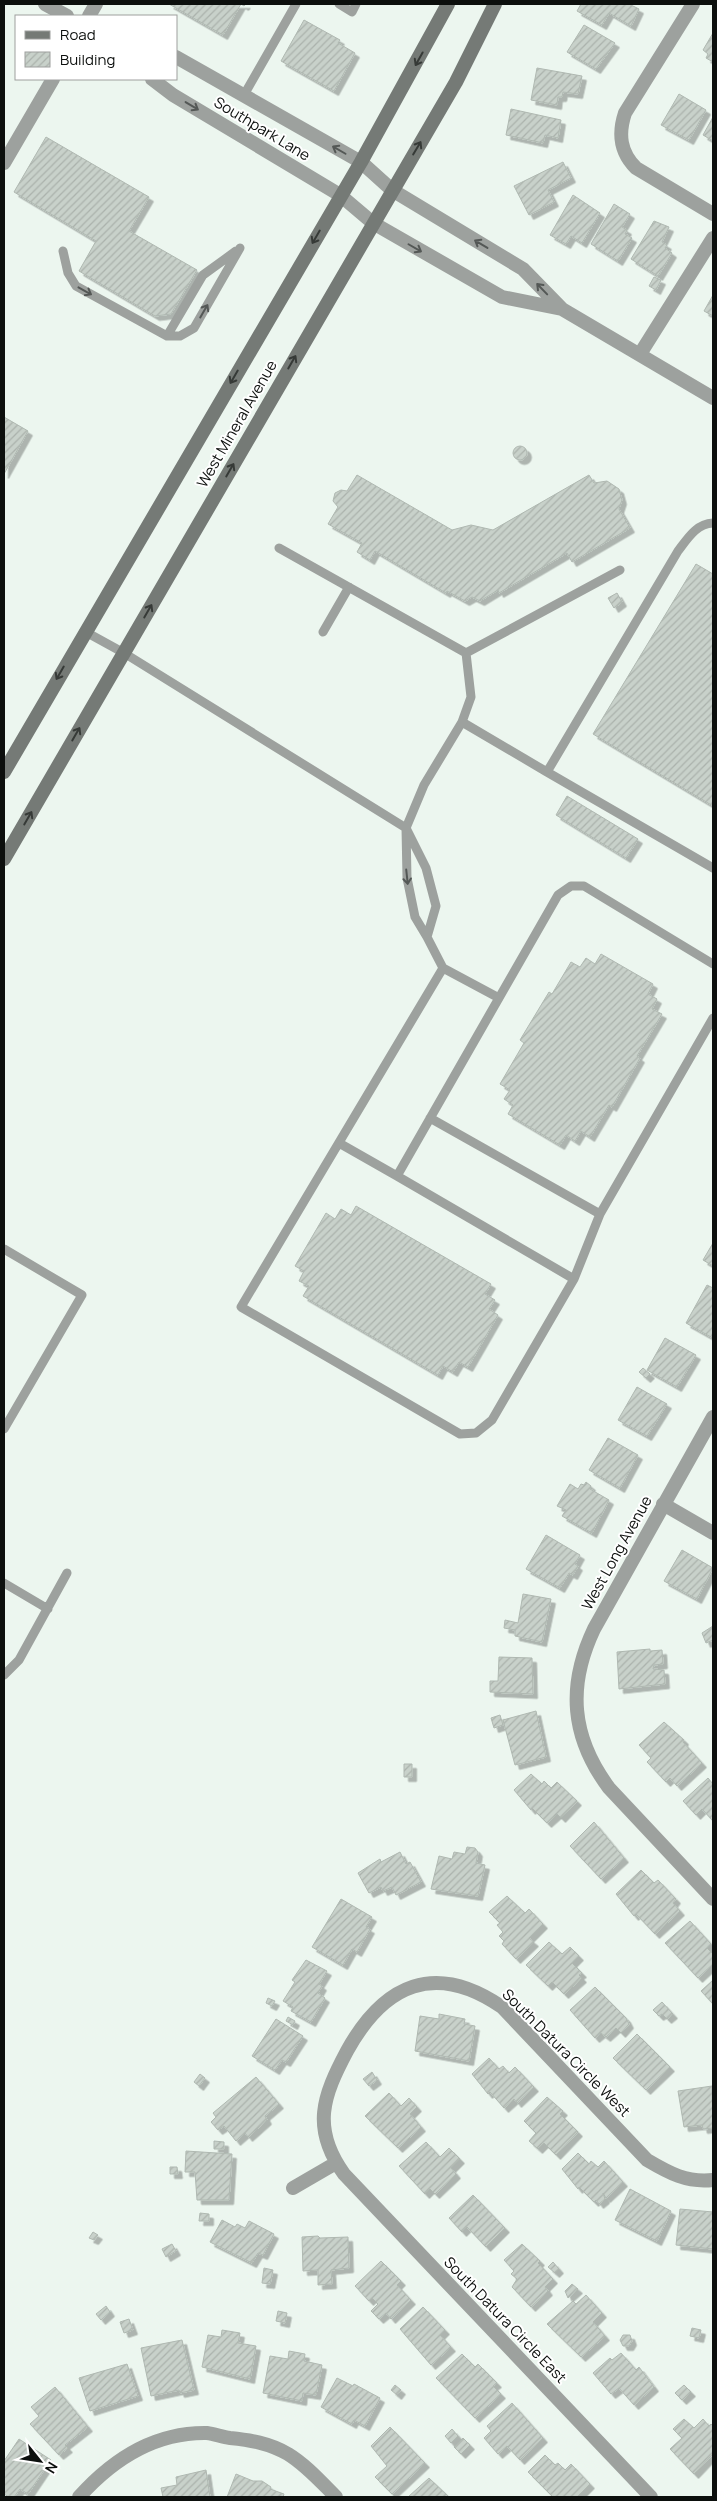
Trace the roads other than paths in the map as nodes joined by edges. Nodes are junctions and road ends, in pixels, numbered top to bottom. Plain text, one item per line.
1 (45, 4) edge
2 (96, 4) edge
3 (296, 4) edge
4 (339, 4) edge
5 (356, 4) edge
6 (448, 4) edge
7 (495, 4) edge
8 (693, 4) edge
9 (65, 15) edge
10 (90, 15) edge
11 (178, 57) edge
12 (52, 80) edge
13 (153, 80) edge
14 (244, 95) junction
15 (361, 162) junction
16 (4, 163) edge
17 (392, 190) junction
18 (340, 195) junction
19 (713, 214) edge
20 (373, 223) junction
21 (713, 238) edge
22 (64, 251) dead end
23 (562, 309) junction
24 (167, 336) junction
25 (640, 354) junction
26 (713, 398) edge
27 (713, 523) edge
28 (279, 548) dead end
29 (620, 570) dead end
30 (349, 587) junction
31 (84, 631) junction
32 (323, 632) dead end
33 (124, 653) junction
34 (466, 653) junction
35 (462, 722) junction
36 (4, 772) edge
37 (547, 772) junction
38 (406, 828) junction
39 (4, 859) edge
40 (713, 868) edge
41 (427, 937) junction
42 (713, 964) edge
43 (443, 968) junction
44 (499, 998) junction
45 (713, 1018) edge
46 (430, 1118) junction
47 (339, 1143) junction
48 (397, 1176) junction
49 (600, 1214) junction
50 (4, 1249) edge
51 (574, 1279) junction
52 (713, 1417) edge
53 (4, 1429) edge
54 (663, 1504) junction
55 (713, 1533) edge
56 (68, 1573) dead end
57 (4, 1583) edge
58 (48, 1609) junction
59 (4, 1675) edge
60 (713, 1898) edge
61 (364, 2023) joint
62 (336, 2163) junction
63 (713, 2180) edge
64 (293, 2188) dead end
65 (79, 2497) edge
66 (336, 2497) edge
67 (651, 2497) edge

1 - 9 street
2 - 10 street
3 - 14 lane
4 - 5 lane
6 -> 15 main road, West Mineral Avenue
17 -> 7 main road, West Mineral Avenue
8 - 19 street
11 - 14 street, Southpark Lane
12 - 16 street
13 -> 18 street, Southpark Lane
15 -> 14 street, Southpark Lane
15 - 17 street, Southpark Lane
15 - 18 main road, West Mineral Avenue
17 - 20 main road, West Mineral Avenue
23 -> 17 street, Southpark Lane
18 - 20 street, Southpark Lane
18 -> 31 main road, West Mineral Avenue
20 -> 23 street, Southpark Lane
33 -> 20 main road, West Mineral Avenue
21 - 25 street
22 -> 24 lane
23 - 25 street
24 -> 24 lane
25 - 26 street
27 - 37 lane
28 - 30 lane
29 - 34 lane
30 - 32 lane
30 - 34 lane
31 - 33 lane
31 -> 36 main road, West Mineral Avenue
33 - 38 lane
39 -> 33 main road, West Mineral Avenue
34 - 35 lane
35 - 37 lane
35 - 38 lane
37 - 40 lane
38 -> 41 lane
38 - 41 lane
41 - 43 lane
42 - 44 lane
43 - 44 lane
43 - 47 lane
44 - 46 lane
45 - 49 lane
46 - 48 lane
46 - 49 lane
47 - 48 lane
47 - 51 lane
48 - 51 lane
49 - 51 lane
50 - 53 lane
52 - 54 street, West Long Avenue
54 - 55 street
54 - 60 street, West Long Avenue
56 - 58 lane
57 - 58 lane
58 - 59 lane
61 - 62 street, South Datura Circle East
61 - 63 street, South Datura Circle West
62 - 64 street
62 - 67 street, South Datura Circle East
65 - 66 street

